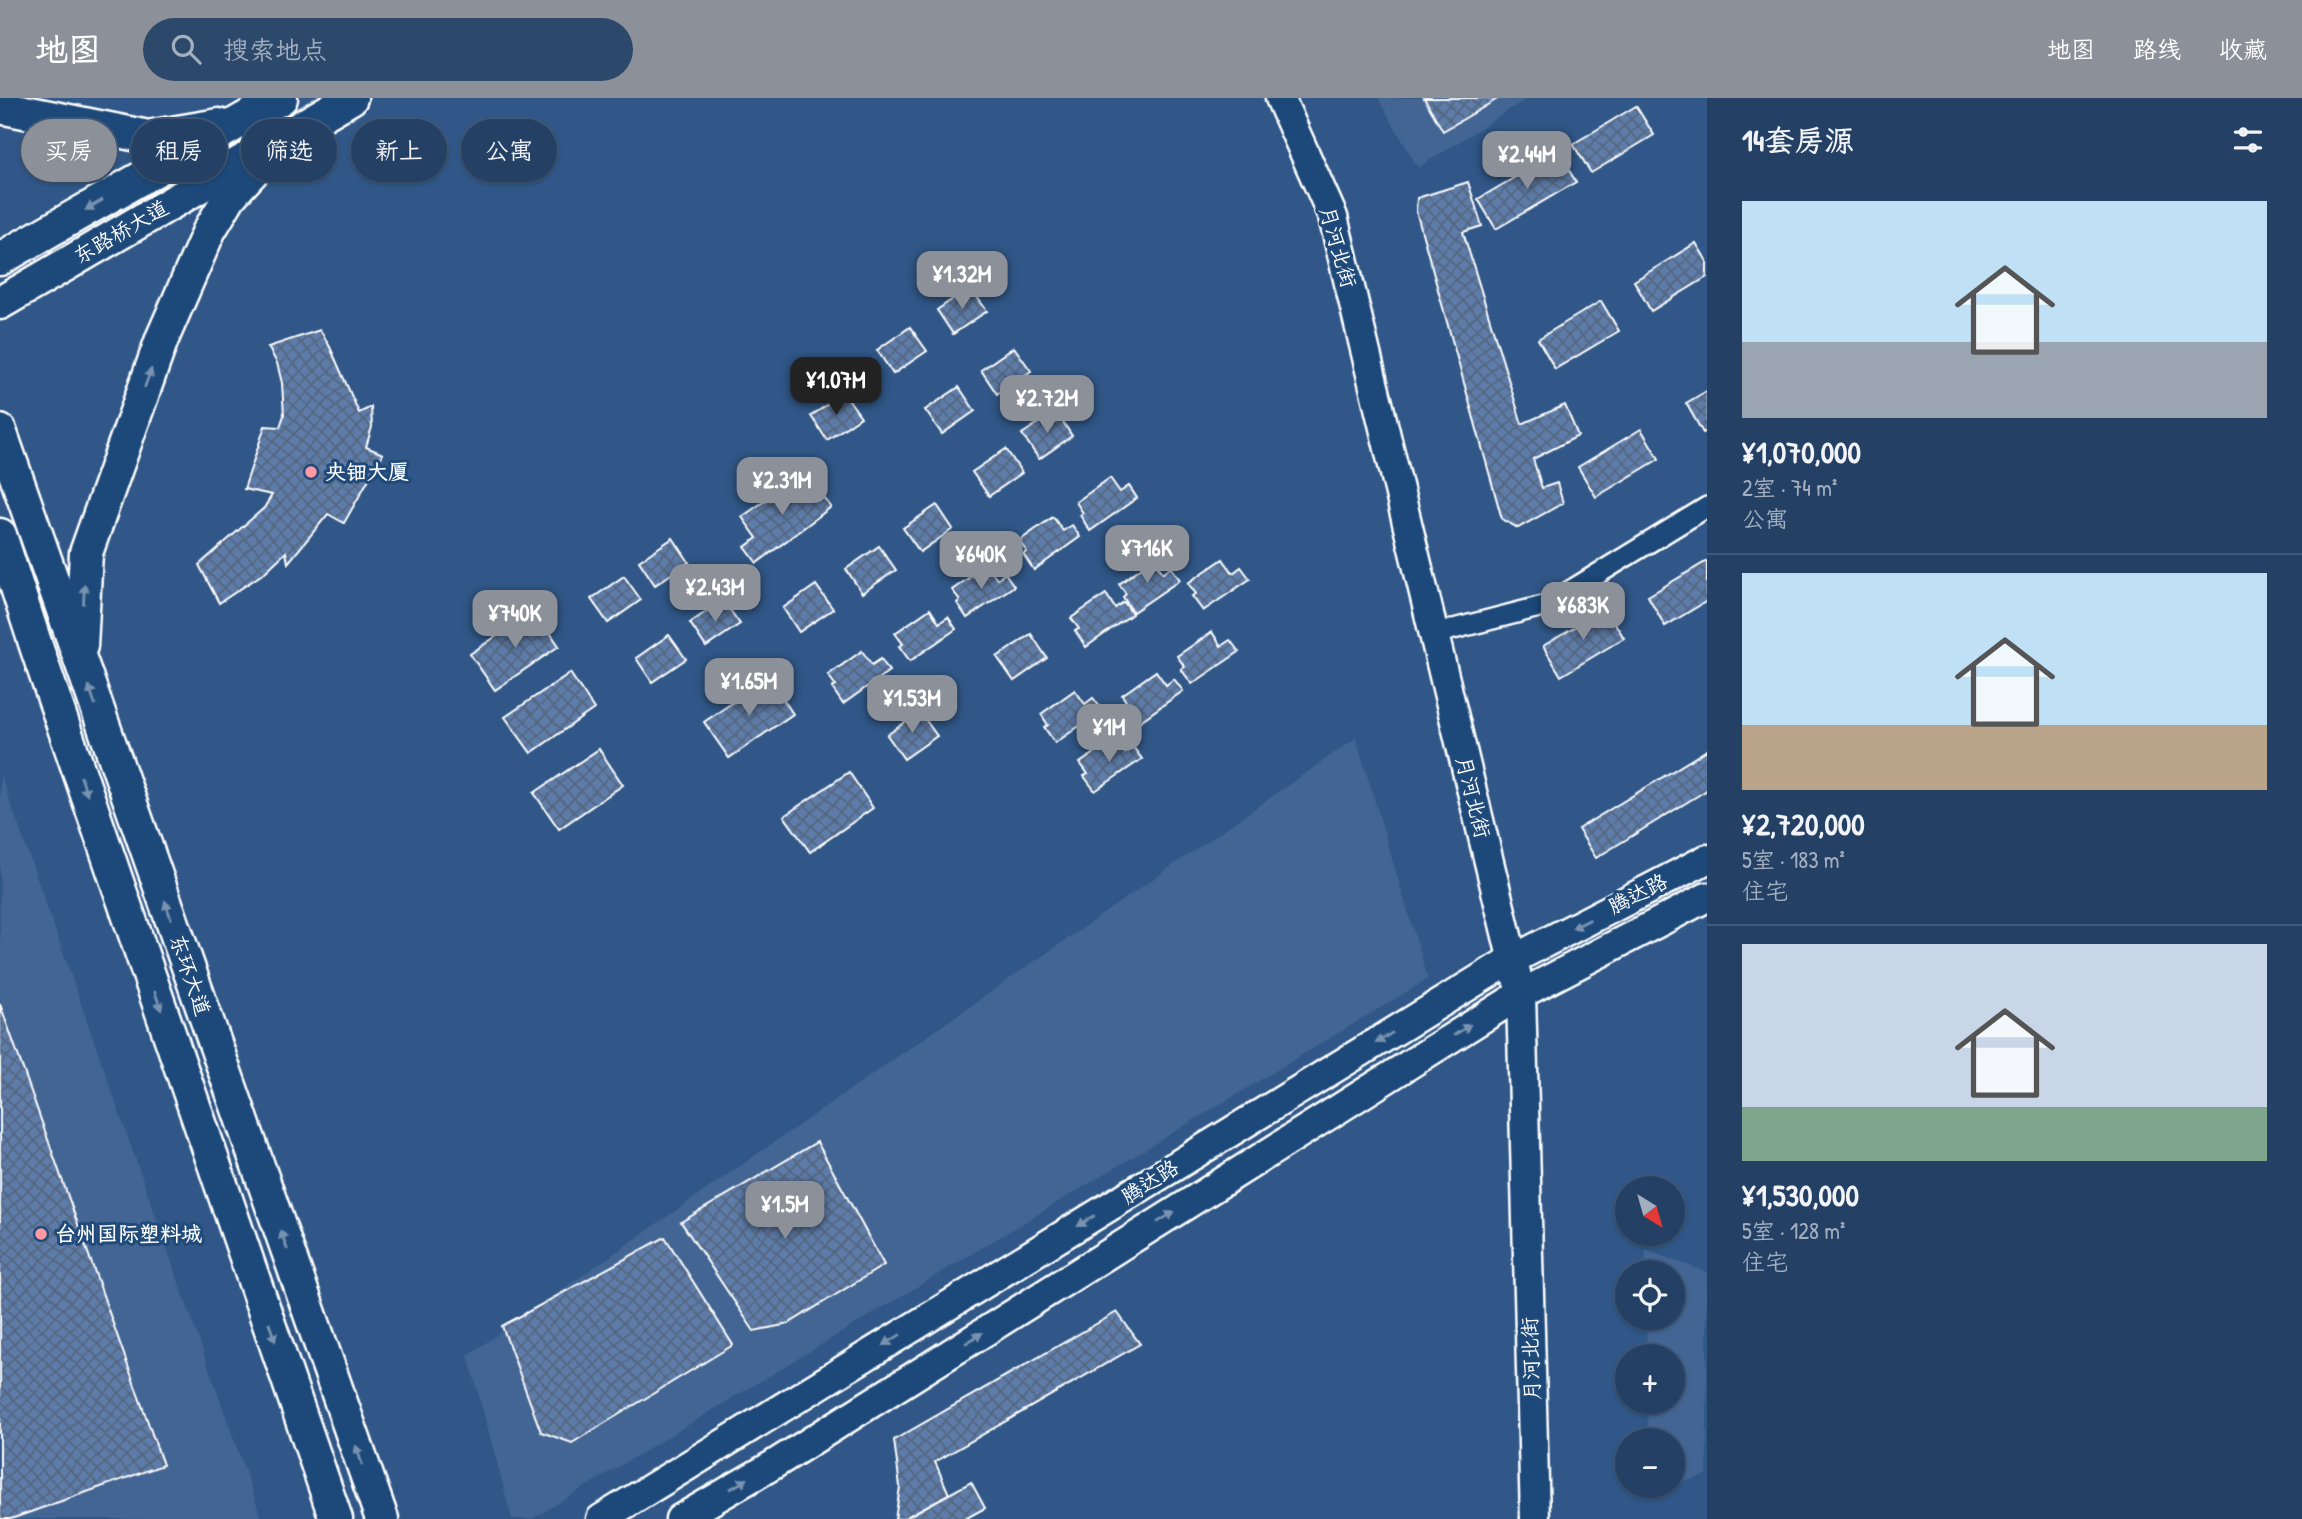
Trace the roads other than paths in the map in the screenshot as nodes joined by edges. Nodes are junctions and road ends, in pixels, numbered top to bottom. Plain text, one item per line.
1 (281, 98) edge
2 (351, 98) edge
3 (1280, 98) edge
4 (0, 107) edge
5 (244, 119) edge
6 (315, 119) edge
7 (241, 121) joint
8 (241, 162) edge
9 (243, 182) edge
10 (0, 259) edge
11 (0, 303) edge
12 (0, 431) edge
13 (1707, 507) edge
14 (0, 535) edge
15 (0, 606) edge
16 (1434, 634) junction
17 (37, 649) junction
18 (80, 663) junction
19 (1707, 859) edge
20 (1707, 897) edge
21 (1513, 959) junction
22 (1521, 994) junction
23 (336, 1519) edge
24 (382, 1519) edge
25 (601, 1519) edge
26 (680, 1519) edge
27 (1535, 1519) edge

1 - 5 main road, 东路桥大道
2 - 6 main road, 东路桥大道
3 - 16 main road, 月河北街
4 - 7 main road
7 -> 10 main road, 东路桥大道
8 - 11 main road, 东路桥大道
18 -> 9 main road
12 - 18 main road, 东环大道
13 - 16 street
14 - 17 main road, 东环大道
15 - 17 main road
16 - 21 main road, 月河北街
17 -> 23 main road, 东环大道
24 -> 18 main road, 东环大道
19 -> 21 main road, 腾达路
20 - 22 main road, 腾达路
21 - 22 main road, 月河北街
21 -> 25 main road, 腾达路
26 -> 22 main road, 腾达路
22 - 27 main road, 月河北街

